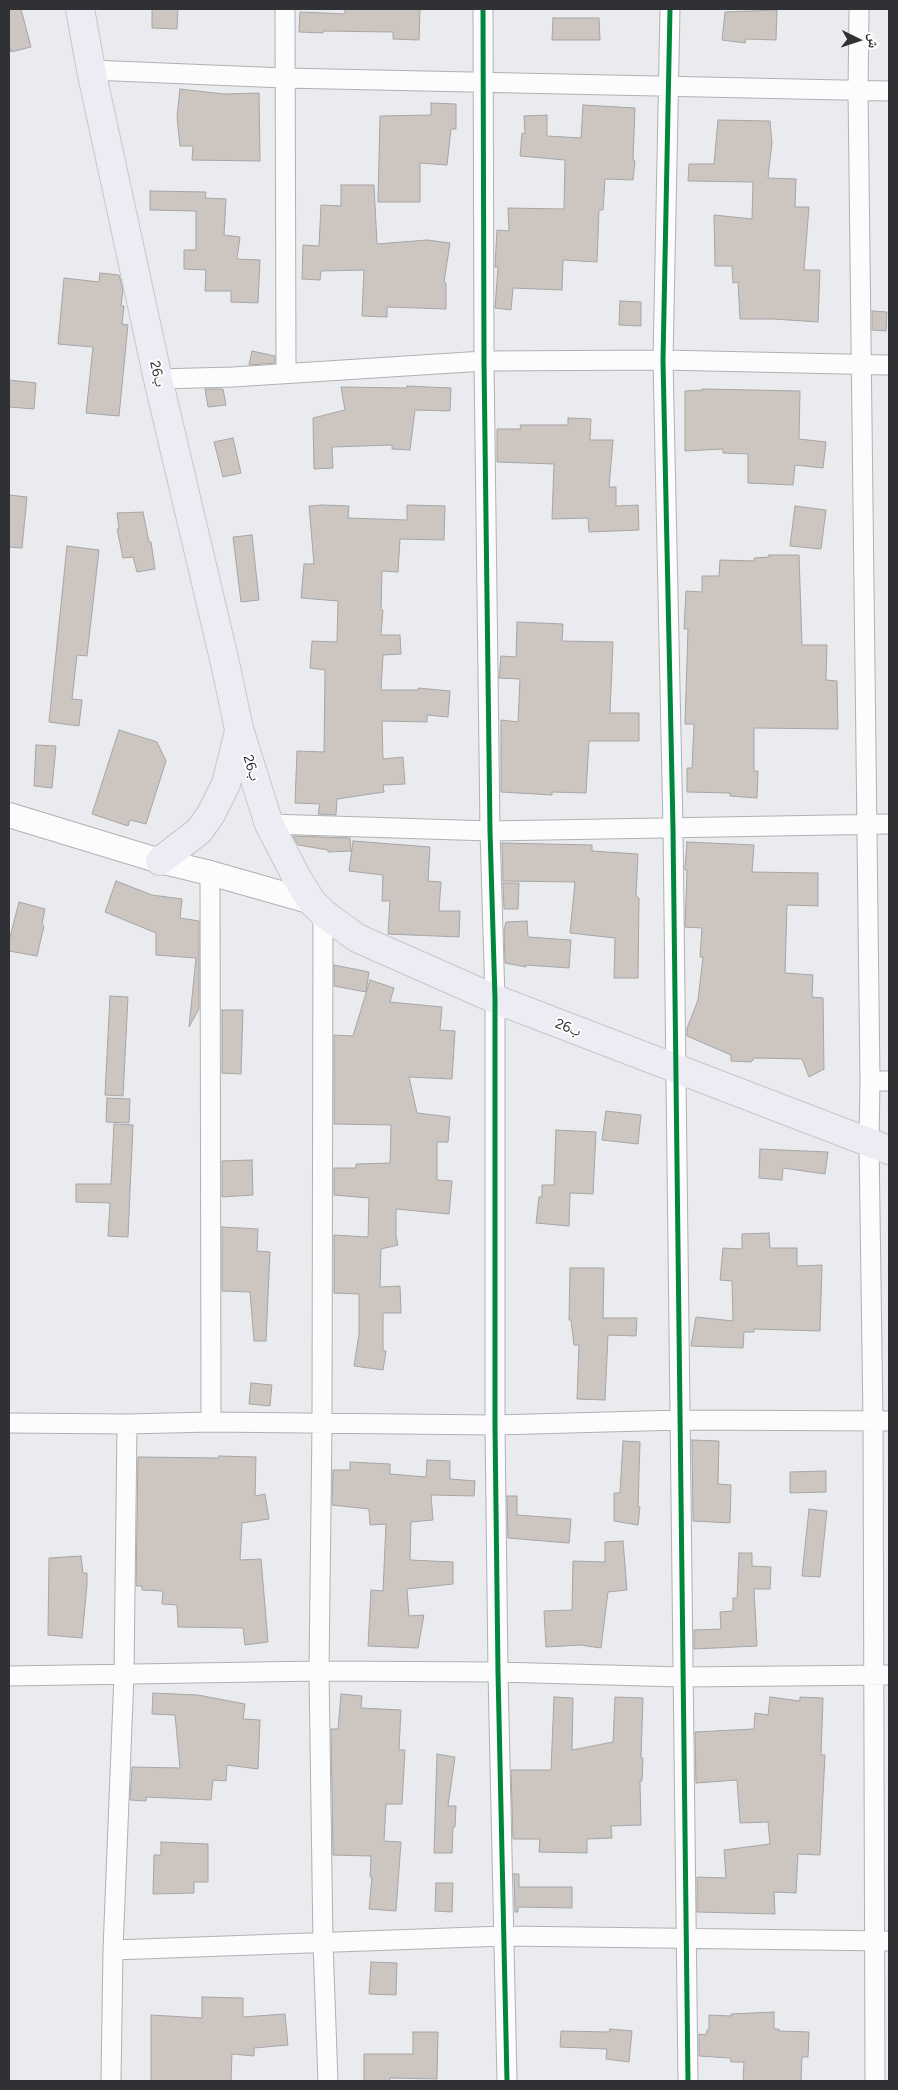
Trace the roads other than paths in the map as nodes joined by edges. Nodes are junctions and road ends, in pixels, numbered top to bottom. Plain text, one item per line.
1 (80, 9) edge
2 (285, 9) edge
3 (483, 9) edge
4 (670, 9) edge
5 (859, 9) edge
6 (90, 70) junction
7 (284, 78) junction
8 (482, 82) junction
9 (669, 86) junction
10 (858, 90) junction
11 (889, 91) edge
12 (663, 360) junction
13 (484, 361) junction
14 (861, 364) junction
15 (889, 365) edge
16 (286, 373) junction
17 (158, 379) junction
18 (239, 730) junction
19 (9, 815) edge
20 (866, 823) junction
21 (269, 824) junction
22 (889, 824) edge
23 (673, 828) junction
24 (490, 831) junction
25 (160, 861) junction
26 (210, 872) junction
27 (318, 908) junction
28 (496, 999) junction
29 (676, 1070) junction
30 (889, 1080) edge
31 (870, 1081) junction
32 (879, 1147) edge
33 (681, 1420) junction
34 (881, 1420) edge
35 (211, 1422) junction
36 (9, 1423) edge
37 (127, 1424) junction
38 (322, 1424) junction
39 (495, 1425) junction
40 (319, 1671) junction
41 (498, 1672) junction
42 (124, 1675) junction
43 (881, 1675) edge
44 (9, 1676) edge
45 (682, 1677) junction
46 (504, 1936) junction
47 (688, 1939) junction
48 (882, 1940) edge
49 (323, 1943) junction
50 (114, 1950) junction
51 (111, 2081) edge
52 (328, 2081) edge
53 (507, 2081) edge
54 (688, 2081) edge
55 (876, 2081) edge

1 - 6 highway, 26ب
2 - 7 street
3 - 8 street
4 - 9 street
5 - 10 street
6 - 7 street
6 - 17 highway, 26ب
7 - 8 street
7 - 16 street
8 - 9 street
8 - 13 street
9 - 10 street
9 - 12 street
10 - 11 street
10 - 14 street
12 - 13 street
12 - 14 street
12 - 23 street
13 - 16 street
13 - 24 street
14 - 15 street
14 - 20 street
16 - 17 street
17 - 18 highway, 26ب
18 - 21 highway, 26ب
18 - 25 highway
19 - 25 street
20 - 22 street
20 - 23 street
20 - 31 street
21 - 24 street
21 - 27 highway, 26ب
23 - 24 street
23 - 29 street
24 - 28 street
25 - 26 street
26 - 27 street
26 - 35 street
27 - 28 highway, 26ب
27 - 38 street
28 - 29 highway, 26ب
28 - 39 street
29 - 32 highway, 26ب
29 - 33 street
30 - 31 street
31 - 32 street
32 - 34 street
33 - 34 street
33 - 39 street
33 - 45 street
34 - 43 street
35 - 37 street
35 - 38 street
36 - 37 street
37 - 42 street
38 - 39 street
38 - 40 street
39 - 41 street
40 - 41 street
40 - 42 street
40 - 49 street
41 - 45 street
41 - 46 street
42 - 44 street
42 - 50 street
43 - 45 street
43 - 48 street
45 - 47 street
46 - 47 street
46 - 49 street
46 - 53 street
47 - 48 street
47 - 54 street
48 - 55 street
49 - 50 street
49 - 52 street
50 - 51 street

